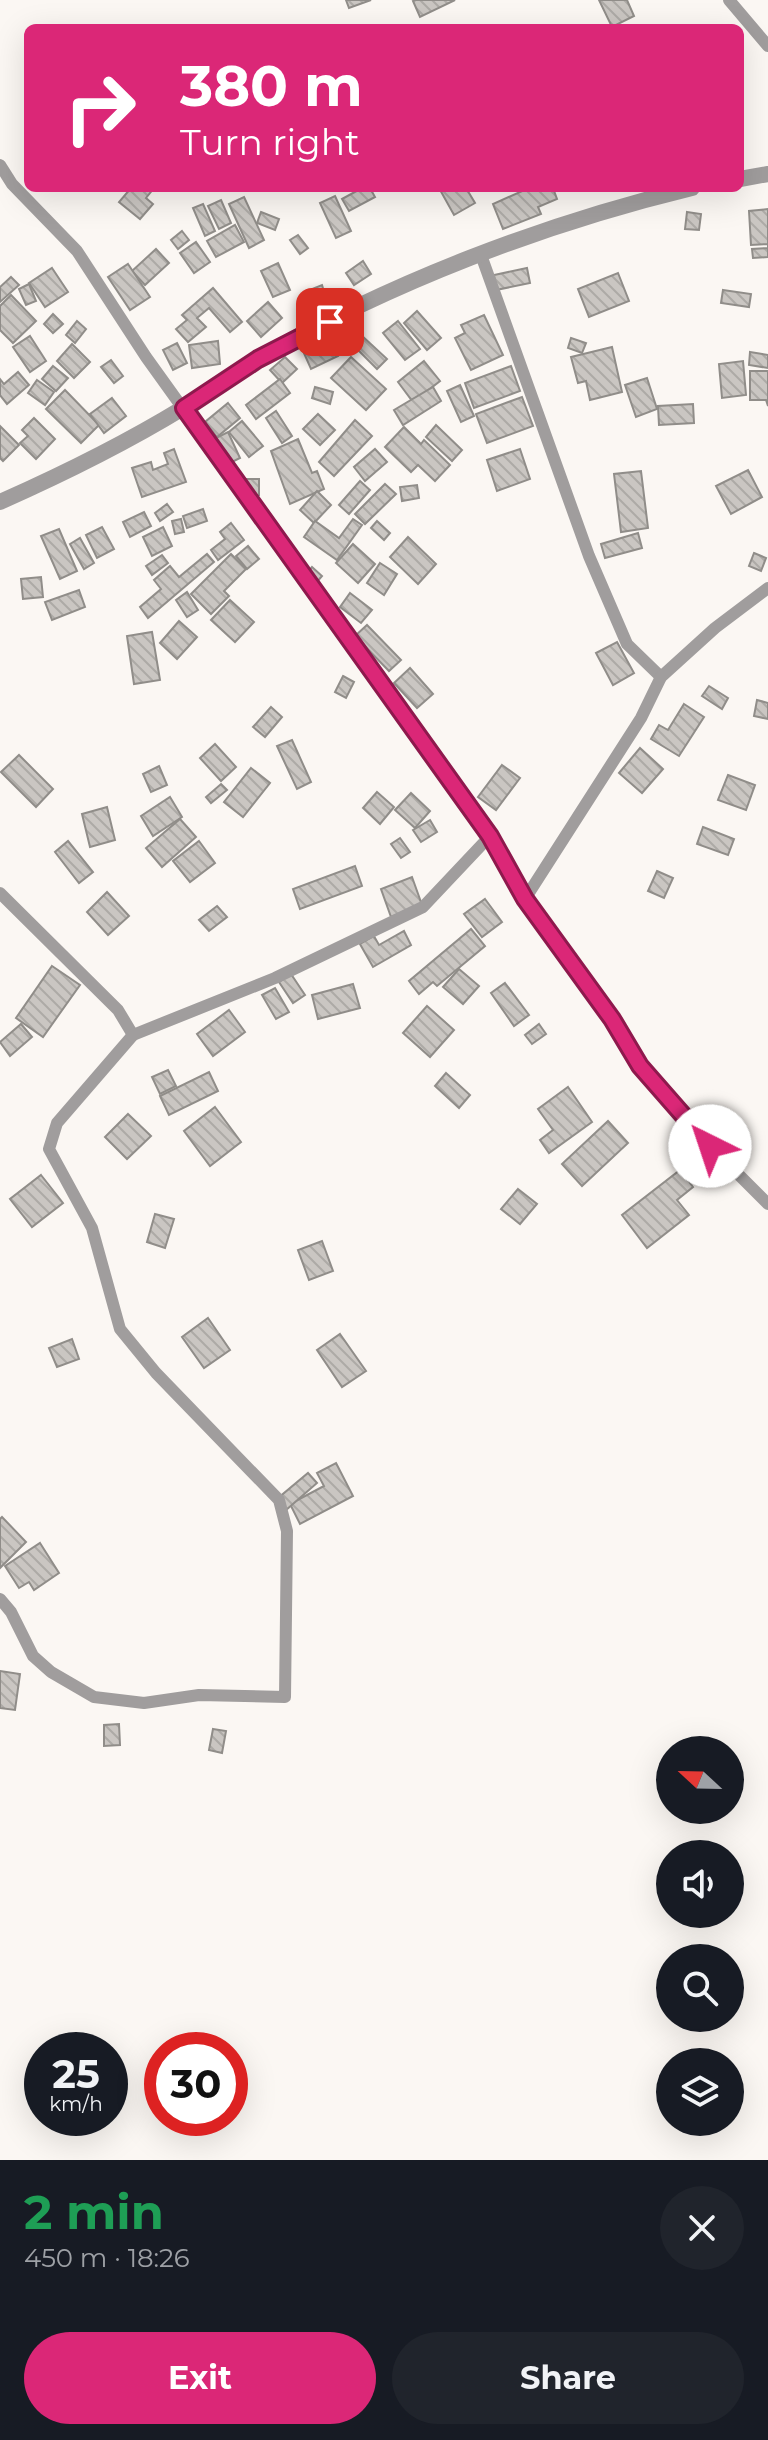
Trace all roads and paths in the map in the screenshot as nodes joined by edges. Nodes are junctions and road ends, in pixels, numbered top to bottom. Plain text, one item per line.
1 (729, 0) edge
2 (768, 46) edge
3 (0, 165) edge
4 (768, 174) edge
5 (744, 178) edge
6 (675, 192) edge
7 (481, 255) junction
8 (184, 408) junction
9 (0, 502) edge
10 (768, 588) edge
11 (661, 677) junction
12 (490, 836) junction
13 (0, 893) edge
14 (525, 899) junction
15 (133, 1035) junction
16 (768, 1204) edge
17 (0, 1599) edge

1 - 2 street
3 - 8 street
4 - 5 street
6 - 7 street
7 - 8 street
7 - 11 street
8 - 9 street
8 - 12 street
10 - 11 street
11 - 14 street
12 - 14 street
12 - 15 street
13 - 15 street
14 - 16 street
15 - 17 street

